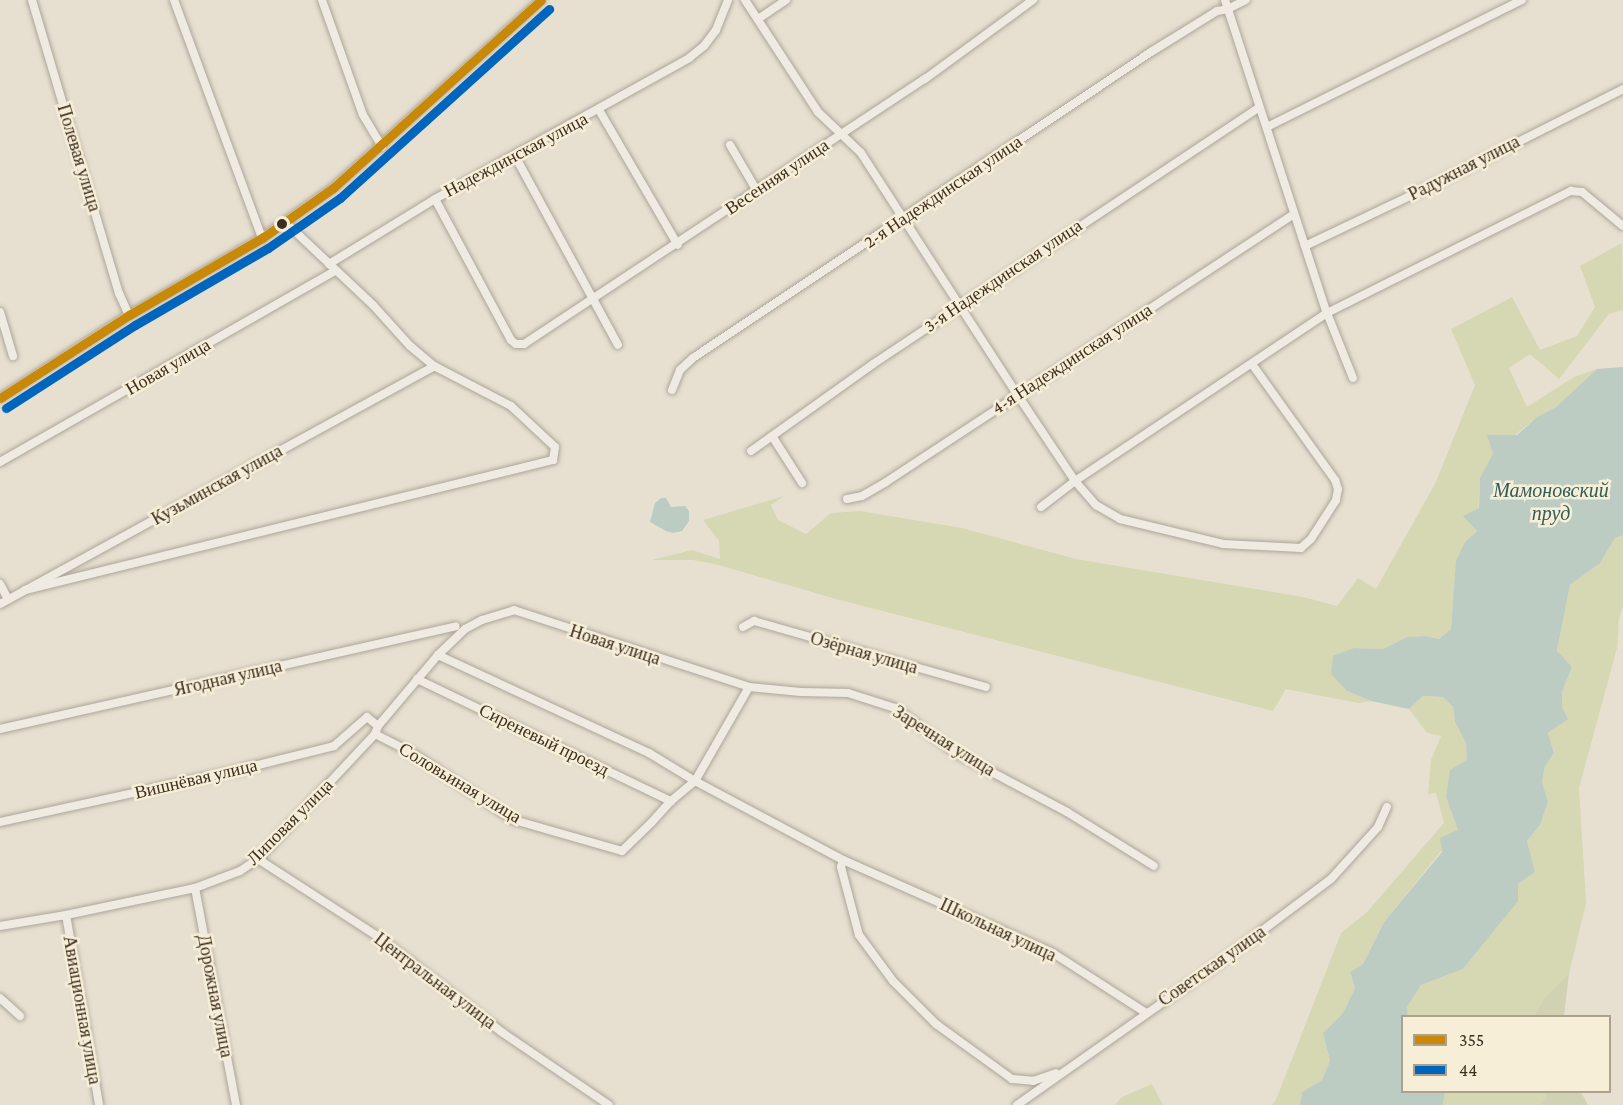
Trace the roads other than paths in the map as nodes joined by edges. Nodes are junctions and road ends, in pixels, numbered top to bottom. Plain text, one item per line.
1 (32, 0) edge
2 (174, 0) edge
3 (322, 0) edge
4 (541, 0) edge
5 (728, 0) edge
6 (745, 0) edge
7 (786, 0) edge
8 (1033, 0) edge
9 (1225, 0) edge
10 (1246, 0) edge
11 (1522, 0) edge
12 (1228, 9) junction
13 (758, 19) junction
14 (1623, 89) edge
15 (1259, 108) junction
16 (599, 110) junction
17 (1267, 127) junction
18 (840, 134) junction
19 (730, 145) dead end
20 (382, 147) junction
21 (515, 156) junction
22 (757, 191) junction
23 (435, 199) junction
24 (1294, 214) junction
25 (903, 219) junction
26 (286, 223) junction
27 (1623, 226) edge
28 (262, 238) junction
29 (678, 245) junction
30 (1305, 246) junction
31 (332, 268) junction
32 (592, 300) junction
33 (960, 305) junction
34 (0, 312) edge
35 (1327, 313) junction
36 (129, 315) junction
37 (618, 345) dead end
38 (13, 356) dead end
39 (1252, 364) junction
40 (434, 366) junction
41 (1353, 378) dead end
42 (672, 390) dead end
43 (1017, 394) junction
44 (0, 398) edge
45 (772, 436) junction
46 (751, 451) dead end
47 (0, 462) edge
48 (1075, 481) junction
49 (802, 483) dead end
50 (847, 499) dead end
51 (1041, 507) dead end
52 (0, 584) edge
53 (25, 590) junction
54 (4, 601) edge
55 (482, 620) joint
56 (456, 626) dead end
57 (743, 627) dead end
58 (438, 655) junction
59 (417, 679) junction
60 (749, 687) junction
61 (986, 687) dead end
62 (0, 729) edge
63 (377, 730) junction
64 (695, 781) junction
65 (671, 801) junction
66 (1387, 807) dead end
67 (0, 822) edge
68 (258, 860) junction
69 (843, 860) junction
70 (1154, 866) dead end
71 (195, 888) junction
72 (66, 915) junction
73 (0, 926) edge
74 (0, 998) edge
75 (1146, 1013) junction
76 (20, 1016) dead end
77 (1086, 1058) junction
78 (99, 1105) edge
79 (236, 1105) edge
80 (609, 1105) edge
81 (1017, 1105) edge

1 - 36 street, Полевая улица
2 - 28 street
3 - 20 street
4 - 20 street
5 - 16 street, Надеждинская улица
6 - 13 street
7 - 13 street
8 - 18 street, Весенняя улица
9 - 12 street
10 - 12 street, 2-я Надеждинская улица
11 - 17 street
12 - 15 street
12 - 25 street, 2-я Надеждинская улица
13 - 18 street
14 - 30 street, Радужная улица
15 - 17 street
15 - 33 street, 3-я Надеждинская улица
16 - 21 street, Надеждинская улица
16 - 29 street
17 - 24 street
18 - 22 street, Весенняя улица
18 - 25 street
19 - 22 street
20 - 26 street
21 - 23 street, Надеждинская улица
21 - 32 street
22 - 29 street, Весенняя улица
23 - 31 street, Надеждинская улица
23 - 32 street, Весенняя улица
24 - 30 street
24 - 43 street, 4-я Надеждинская улица
25 - 33 street
25 - 42 street, 2-я Надеждинская улица
26 - 28 street
26 - 31 street
27 - 35 street
28 - 36 street
29 - 32 street, Весенняя улица
30 - 35 street
31 - 40 street
31 - 47 street, Новая улица
32 - 37 street
33 - 43 street
33 - 45 street, 3-я Надеждинская улица
34 - 38 street
35 - 39 street
35 - 41 street
36 - 44 street
39 - 48 street
39 - 48 street
40 - 53 street, Кузьминская улица
40 - 53 street
43 - 48 street
43 - 50 street, 4-я Надеждинская улица
45 - 46 street, 3-я Надеждинская улица
45 - 49 street
48 - 51 street
52 - 54 street
53 - 54 street, Кузьминская улица
55 - 58 street, Липовая улица
55 - 60 street, Новая улица
56 - 62 street, Ягодная улица
57 - 61 street, Озёрная улица
58 - 59 street, Липовая улица
58 - 64 street, Школьная улица
59 - 63 street, Липовая улица
59 - 65 street, Сиреневый проезд
60 - 64 street, Соловьиная улица
60 - 70 street, Заречная улица
63 - 65 street, Соловьиная улица
63 - 67 street, Вишнёвая улица
63 - 68 street, Липовая улица
64 - 65 street, Соловьиная улица
64 - 69 street, Школьная улица
66 - 75 street, Советская улица
68 - 71 street, Липовая улица
68 - 80 street, Центральная улица
69 - 75 street, Школьная улица
69 - 77 street
71 - 72 street, Липовая улица
71 - 79 street, Дорожная улица
72 - 73 street, Липовая улица
72 - 78 street, Авиационная улица
74 - 76 street
75 - 77 street, Советская улица
77 - 81 street, Советская улица

